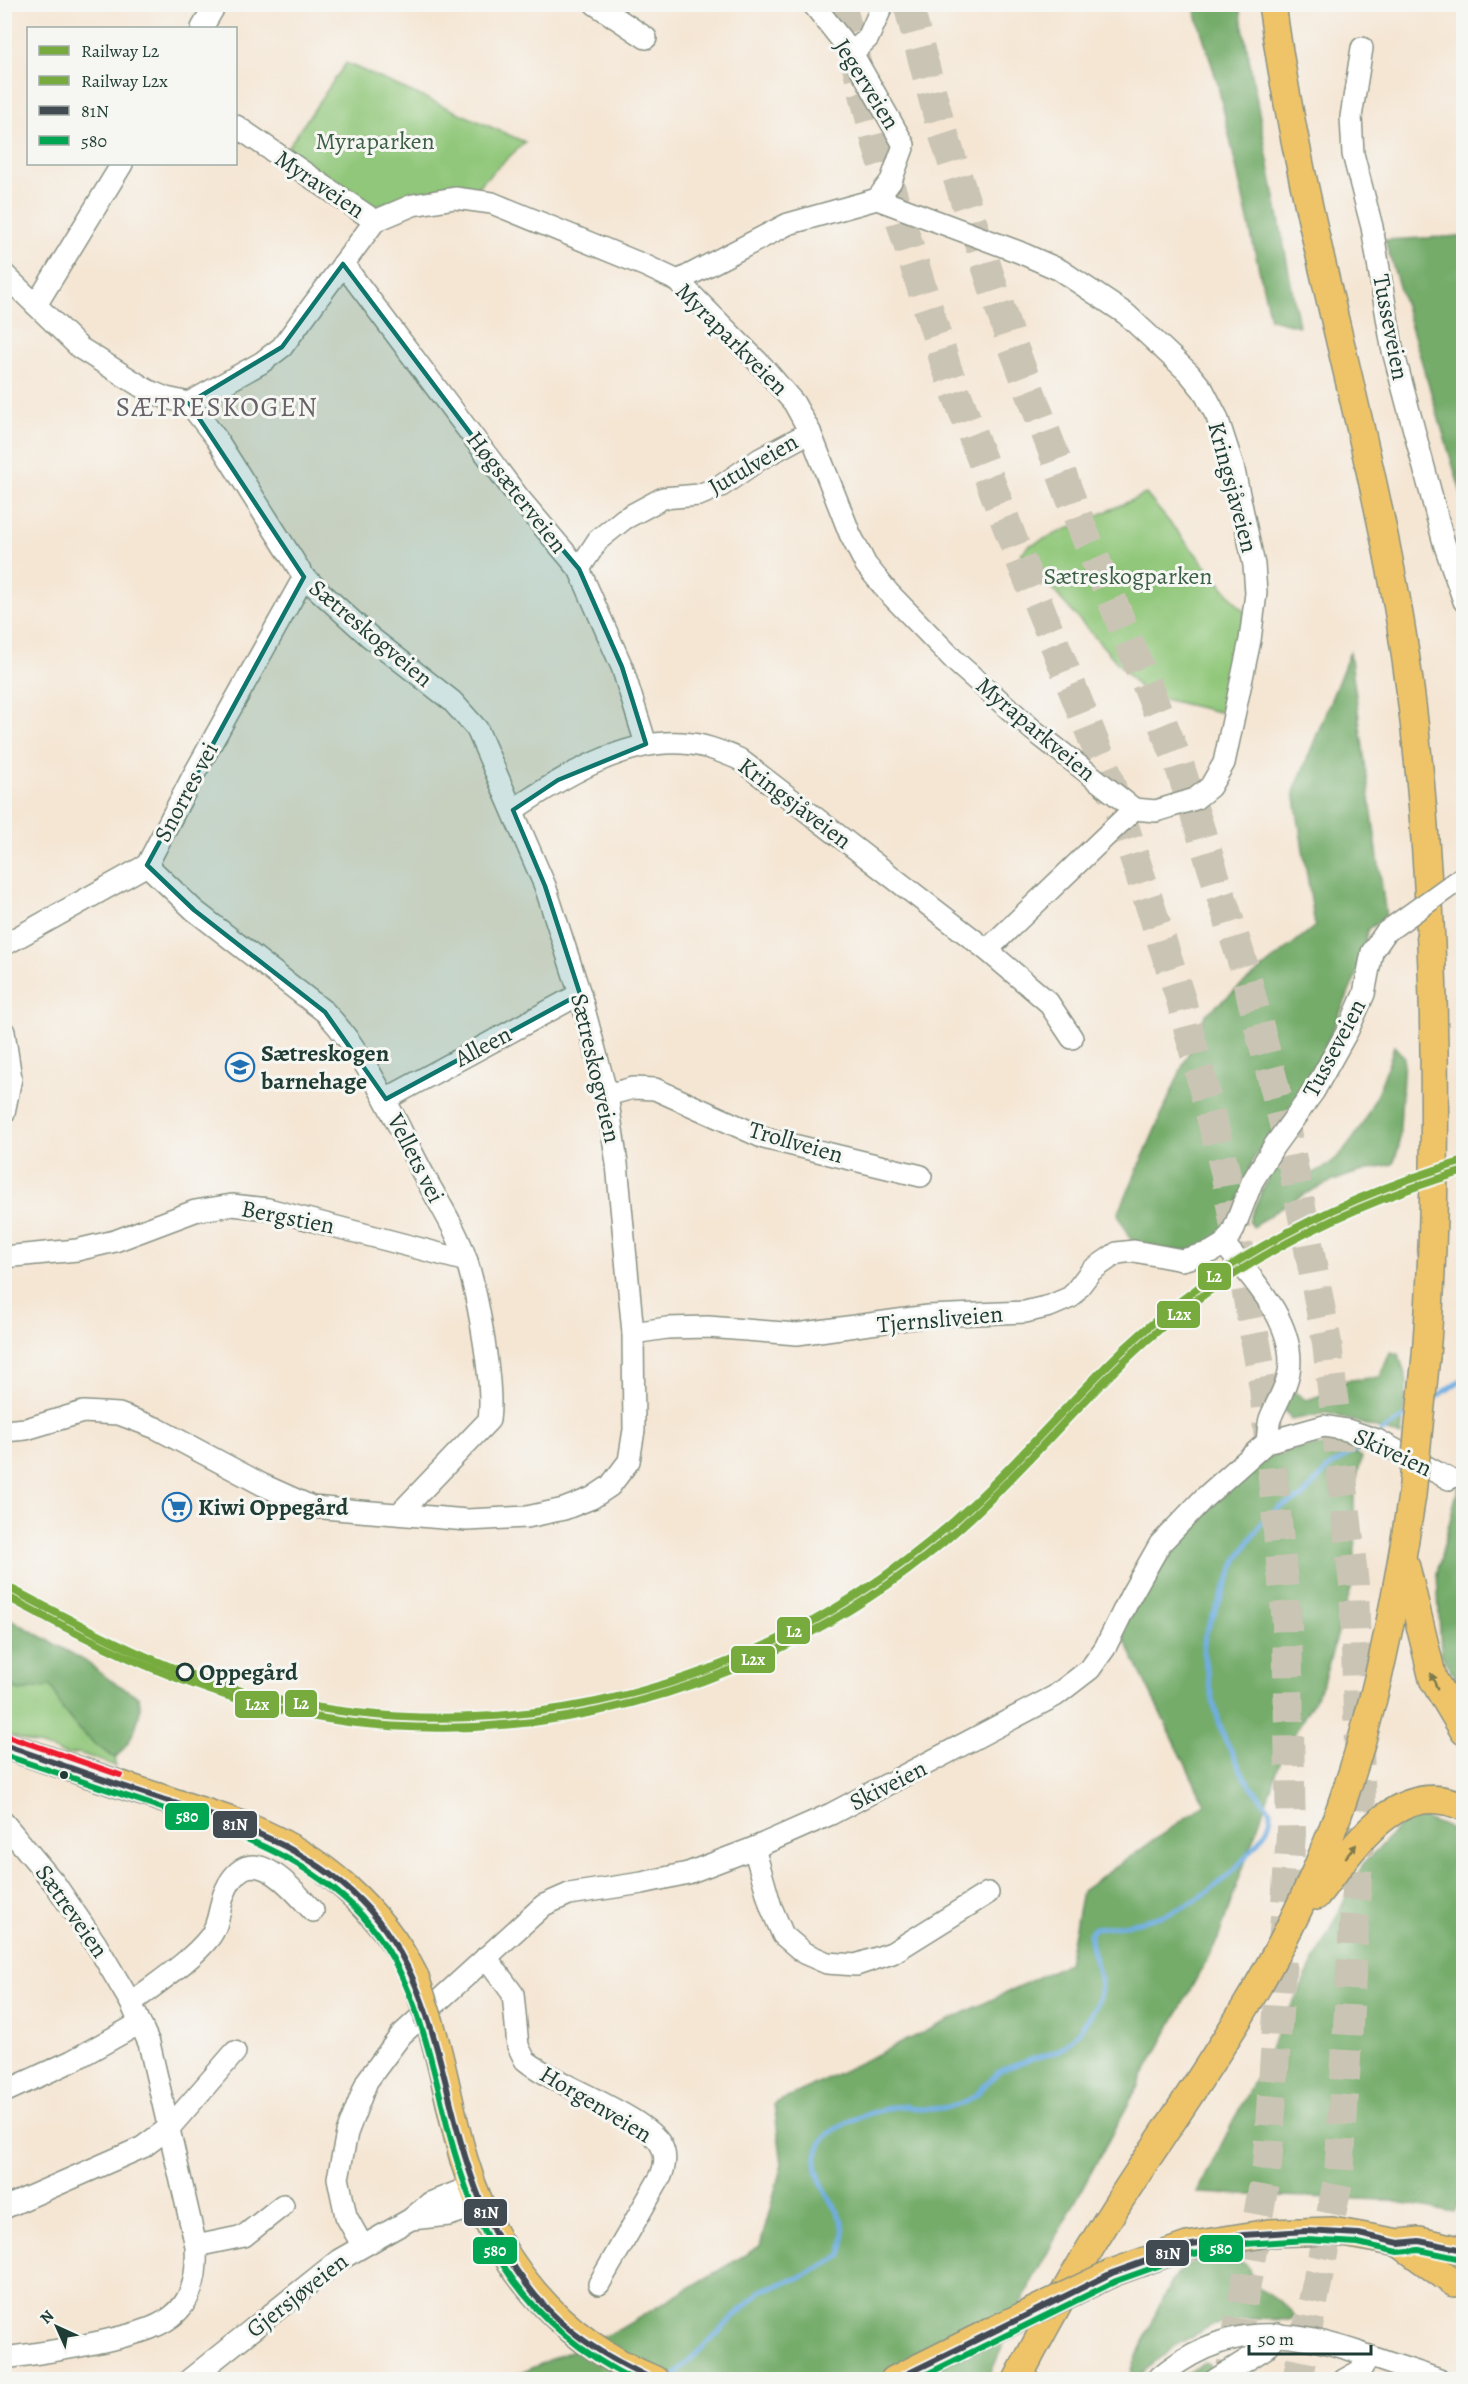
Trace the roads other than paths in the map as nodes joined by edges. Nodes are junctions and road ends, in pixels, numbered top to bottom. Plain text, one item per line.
1 (216, 4) edge
2 (595, 4) edge
3 (813, 4) edge
4 (884, 4) edge
5 (1272, 4) edge
6 (203, 27) edge
7 (646, 38) dead end
8 (1362, 48) dead end
9 (852, 53) junction
10 (237, 127) edge
11 (121, 165) edge
12 (877, 199) junction
13 (375, 221) junction
14 (343, 264) junction
15 (4, 274) edge
16 (678, 281) junction
17 (36, 305) junction
18 (189, 403) junction
19 (810, 432) junction
20 (579, 569) junction
21 (304, 577) junction
22 (1464, 601) edge
23 (646, 744) junction
24 (1134, 809) junction
25 (513, 810) junction
26 (147, 865) junction
27 (1464, 876) edge
28 (4, 945) edge
29 (987, 950) junction
30 (580, 994) junction
31 (4, 1032) edge
32 (1072, 1038) dead end
33 (607, 1095) junction
34 (386, 1099) junction
35 (4, 1113) edge
36 (921, 1176) dead end
37 (1224, 1244) junction
38 (4, 1257) edge
39 (467, 1261) junction
40 (633, 1333) junction
41 (4, 1431) edge
42 (1268, 1442) junction
43 (1449, 1479) dead end
44 (401, 1512) junction
45 (1403, 1554) junction
46 (1464, 1731) edge
47 (4, 1745) edge
48 (1464, 1808) edge
49 (4, 1823) edge
50 (754, 1848) junction
51 (988, 1893) dead end
52 (313, 1911) dead end
53 (1288, 1930) junction
54 (486, 1957) junction
55 (131, 2003) junction
56 (140, 2024) junction
57 (235, 2052) dead end
58 (4, 2092) edge
59 (170, 2127) junction
60 (476, 2195) junction
61 (283, 2205) dead end
62 (4, 2208) edge
63 (1399, 2242) junction
64 (362, 2245) junction
65 (196, 2246) junction
66 (1463, 2251) edge
67 (599, 2284) dead end
68 (1459, 2292) edge
69 (1278, 2334) junction
70 (1370, 2356) junction
71 (4, 2358) edge
72 (190, 2379) edge
73 (655, 2379) edge
74 (894, 2379) edge
75 (1017, 2379) edge
76 (1156, 2379) edge
77 (1215, 2379) edge
78 (1344, 2379) edge
79 (1439, 2379) edge

1 - 6 street
2 - 7 street
3 - 9 street, Jegerveien
4 - 9 street
5 - 45 main road, bridge
8 - 22 street, Tusseveien
9 - 12 street, Jegerveien
10 - 13 street, Myraveien
11 - 17 street
12 - 16 street
12 - 24 street, Kringsjåveien
13 - 14 street
13 - 16 street, Myraparkveien
14 - 18 street
14 - 20 street, Høgsæterveien
15 - 17 street
16 - 19 street, Myraparkveien
17 - 18 street
18 - 21 street, Sætreskogveien
19 - 20 street, Jutulveien
19 - 24 street, Myraparkveien
20 - 23 street, Høgsæterveien
21 - 25 street, Sætreskogveien
21 - 26 street, Snorres vei
23 - 25 street, Kringsjåveien
23 - 29 street, Kringsjåveien
24 - 29 street
25 - 30 street, Sætreskogveien
26 - 28 street, Snorres vei
26 - 34 street, Vellets vei
27 - 37 street, Tusseveien, bridge
29 - 32 street, Kringsjåveien
30 - 33 street, Sætreskogveien
30 - 34 street, Alleen
31 - 35 street
33 - 36 street, Trollveien
33 - 40 street, Sætreskogveien
34 - 39 street, Vellets vei
37 - 40 street, Tjernsliveien
37 - 42 street
38 - 39 street, Bergstien
39 - 44 street, Vellets vei
40 - 44 street, Sætreskogveien
41 - 44 street, Sætreskogveien
42 - 43 street, Skiveien
42 - 50 street, Skiveien
46 -> 45 main road
45 - 53 main road
47 - 60 main road, bridge
53 -> 48 main road
49 - 55 street, Sætreveien
50 - 51 street
50 - 54 street, Skiveien
52 - 55 street
53 - 75 main road
54 - 64 street, Skiveien
54 - 67 street, Horgenveien
55 - 56 street, Sætreveien
56 - 58 street
56 - 59 street, Sætreveien
57 - 59 street
59 - 62 street
59 - 65 street, Sætreveien
60 - 64 street, Gjersjøveien
60 - 73 main road
61 - 65 street
63 - 66 main road
63 - 68 main road
63 - 74 main road, bridge
64 - 72 street, Gjersjøveien
65 - 71 street, Sætreveien
66 - 68 main road
69 - 70 street
69 - 76 street
69 - 77 street
70 - 78 street
70 - 79 street

